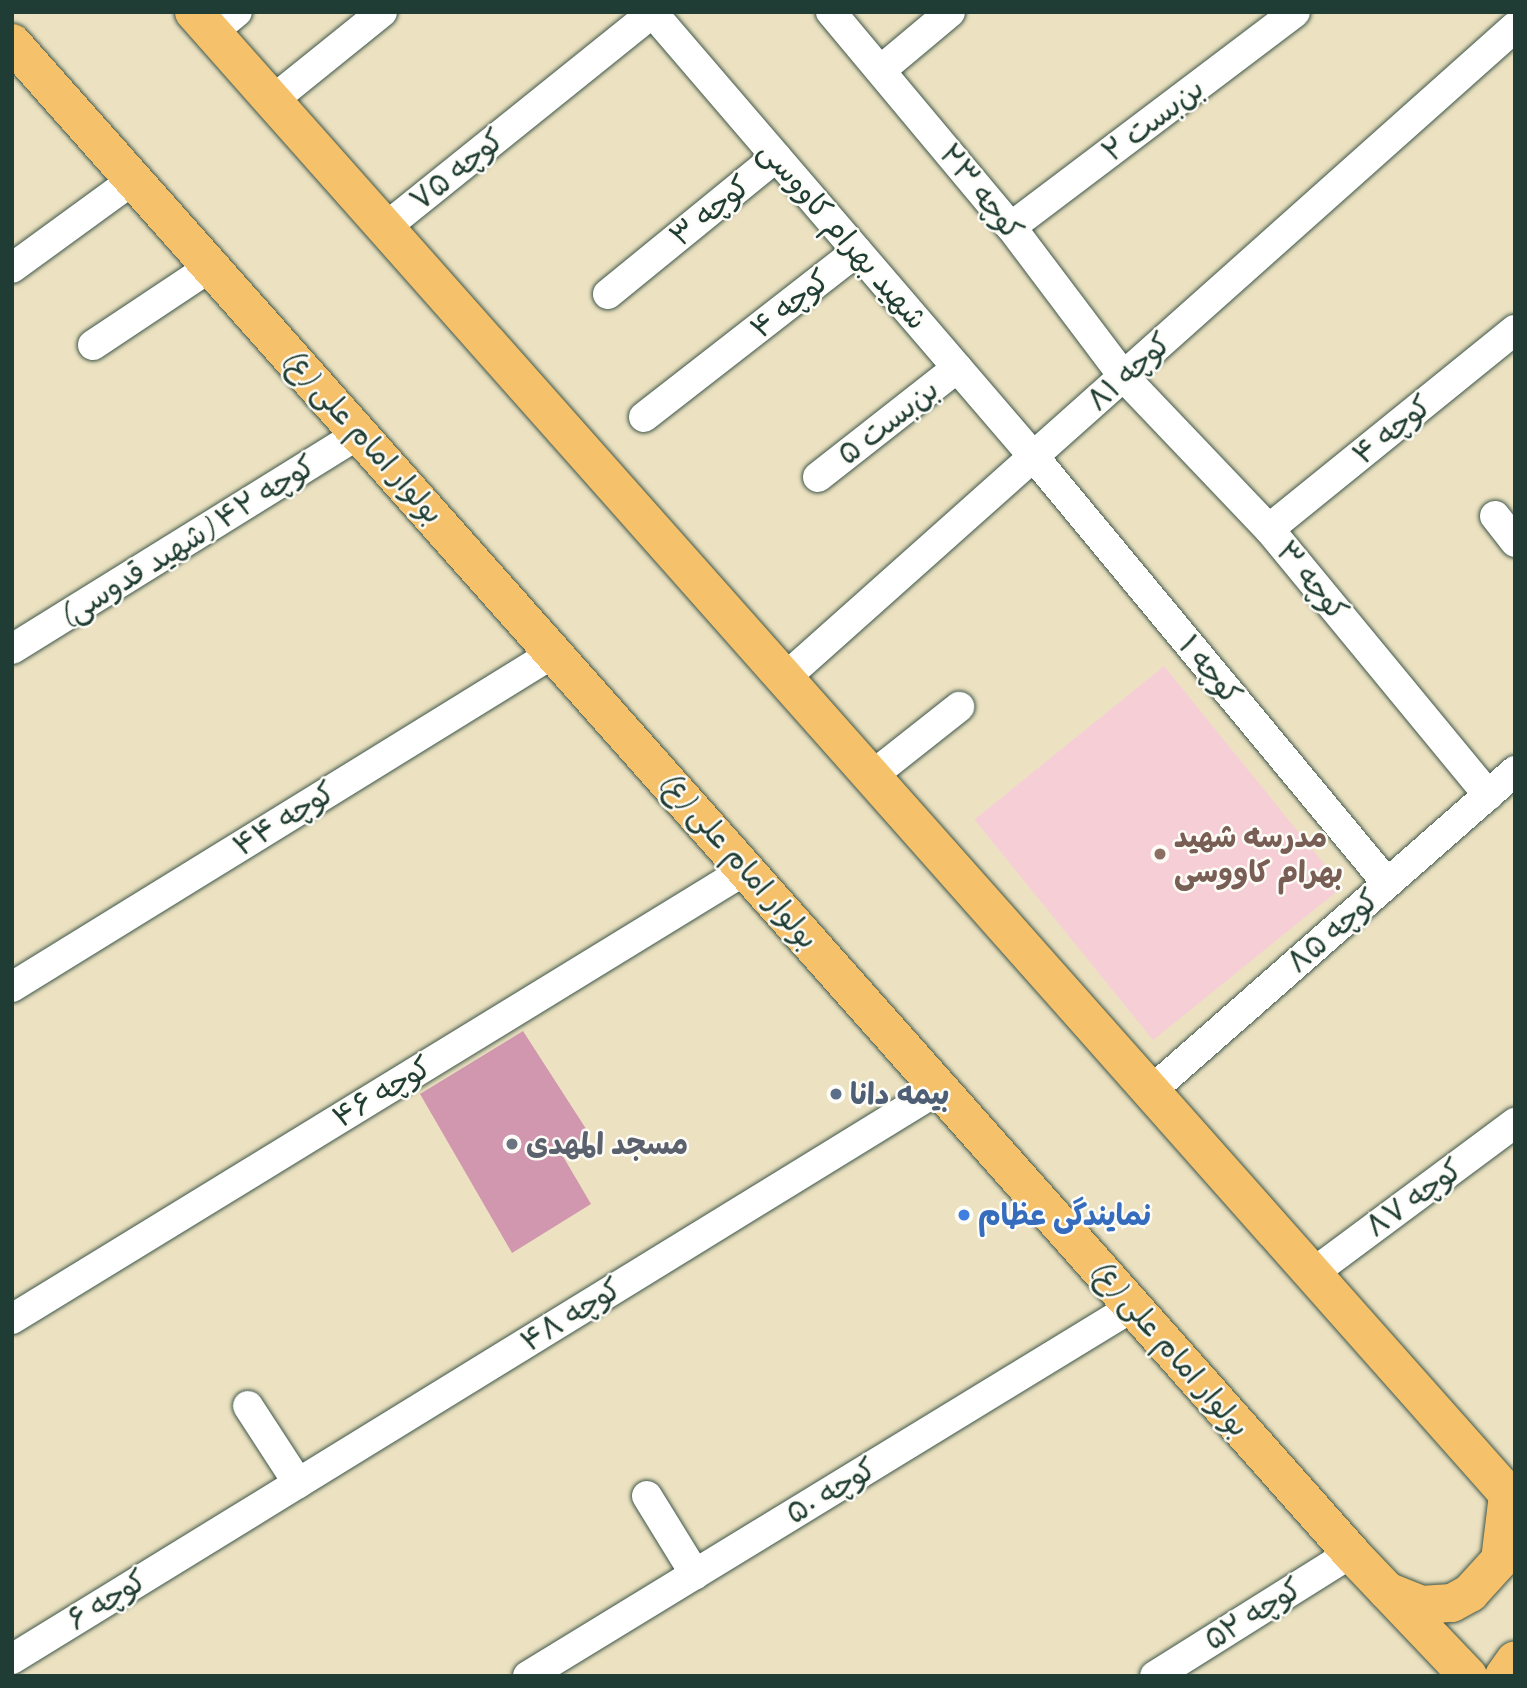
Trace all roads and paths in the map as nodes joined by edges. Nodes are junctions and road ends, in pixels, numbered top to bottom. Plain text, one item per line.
1 (382, 12) edge
2 (652, 12) edge
3 (831, 12) edge
4 (950, 12) edge
5 (1295, 12) edge
6 (214, 19) edge
7 (1515, 27) edge
8 (12, 43) edge
9 (881, 70) junction
10 (273, 100) junction
11 (776, 158) junction
12 (134, 179) junction
13 (386, 227) junction
14 (1011, 227) junction
15 (857, 251) junction
16 (212, 266) junction
17 (12, 268) edge
18 (608, 294) dead end
19 (1515, 330) edge
20 (93, 345) dead end
21 (957, 368) junction
22 (1124, 377) junction
23 (644, 417) dead end
24 (361, 433) junction
25 (1034, 457) junction
26 (818, 477) dead end
27 (1496, 516) dead end
28 (1269, 529) junction
29 (1515, 542) edge
30 (12, 649) edge
31 (555, 652) junction
32 (786, 677) junction
33 (959, 708) dead end
34 (1515, 771) edge
35 (873, 775) junction
36 (1488, 795) junction
37 (747, 869) junction
38 (1387, 883) junction
39 (12, 987) edge
40 (941, 1088) junction
41 (1152, 1091) junction
42 (1515, 1123) edge
43 (1313, 1273) junction
44 (1133, 1306) junction
45 (14, 1317) edge
46 (248, 1406) dead end
47 (298, 1483) junction
48 (647, 1496) dead end
49 (1513, 1496) edge
50 (202, 1542) joint
51 (1351, 1553) junction
52 (695, 1574) junction
53 (1385, 1590) junction
54 (12, 1659) edge
55 (1515, 1660) edge
56 (528, 1676) edge
57 (1155, 1676) edge
58 (1468, 1676) edge
59 (1504, 1676) edge

1 - 10 street
2 - 11 street, شهید بهرام کاووسی
2 - 13 street, کوچه ۷۵
3 - 9 street, کوچه ۲۳
4 - 9 street
5 - 14 street, بن‌بست ۲
6 - 10 main road
7 - 22 street, کوچه ۸۱
8 - 12 main road, بولوار امام علی (ع)
9 - 14 street, کوچه ۲۳
10 - 13 main road
11 - 15 street, شهید بهرام کاووسی
11 - 18 street, کوچه ۳
12 - 16 main road, بولوار امام علی (ع)
12 - 17 street
13 - 32 main road
14 - 22 street, کوچه ۲۳
15 - 21 street, شهید بهرام کاووسی
15 - 23 street, کوچه ۴
16 - 20 street
16 - 24 main road, بولوار امام علی (ع)
19 - 28 street, کوچه ۴
21 - 25 street, شهید بهرام کاووسی
21 - 26 street, بن‌بست ۵
22 - 25 street, کوچه ۸۱
22 - 28 street, کوچه ۳
24 - 30 street, کوچه ۴۲ (شهید قدوسی)
24 - 31 main road, بولوار امام علی (ع)
25 - 32 street, کوچه ۸۱
25 - 38 street, کوچه ۱
27 - 29 street
28 - 36 street, کوچه ۳
31 - 37 main road, بولوار امام علی (ع)
31 - 39 street, کوچه ۴۴
32 - 35 main road
33 - 35 street
34 - 36 street, کوچه ۸۵
35 - 41 main road
36 - 38 street, کوچه ۸۵
37 - 40 main road, بولوار امام علی (ع)
37 - 45 street, کوچه ۴۶
38 - 41 street, کوچه ۸۵
40 - 44 main road, بولوار امام علی (ع)
40 - 47 street, کوچه ۴۸
41 - 43 main road
42 - 43 street, کوچه ۸۷
43 - 49 main road
44 - 51 main road, بولوار امام علی (ع)
44 - 52 street, کوچه ۵۰
46 - 47 street
47 - 50 street, کوچه ۴۸
48 - 52 street
49 - 53 main road
50 - 54 street, کوچه ۶
51 - 53 main road, بولوار امام علی (ع)
51 - 57 street, کوچه ۵۲
52 - 56 street, کوچه ۵۰
53 - 58 main road, بولوار امام علی (ع)
55 - 59 main road

